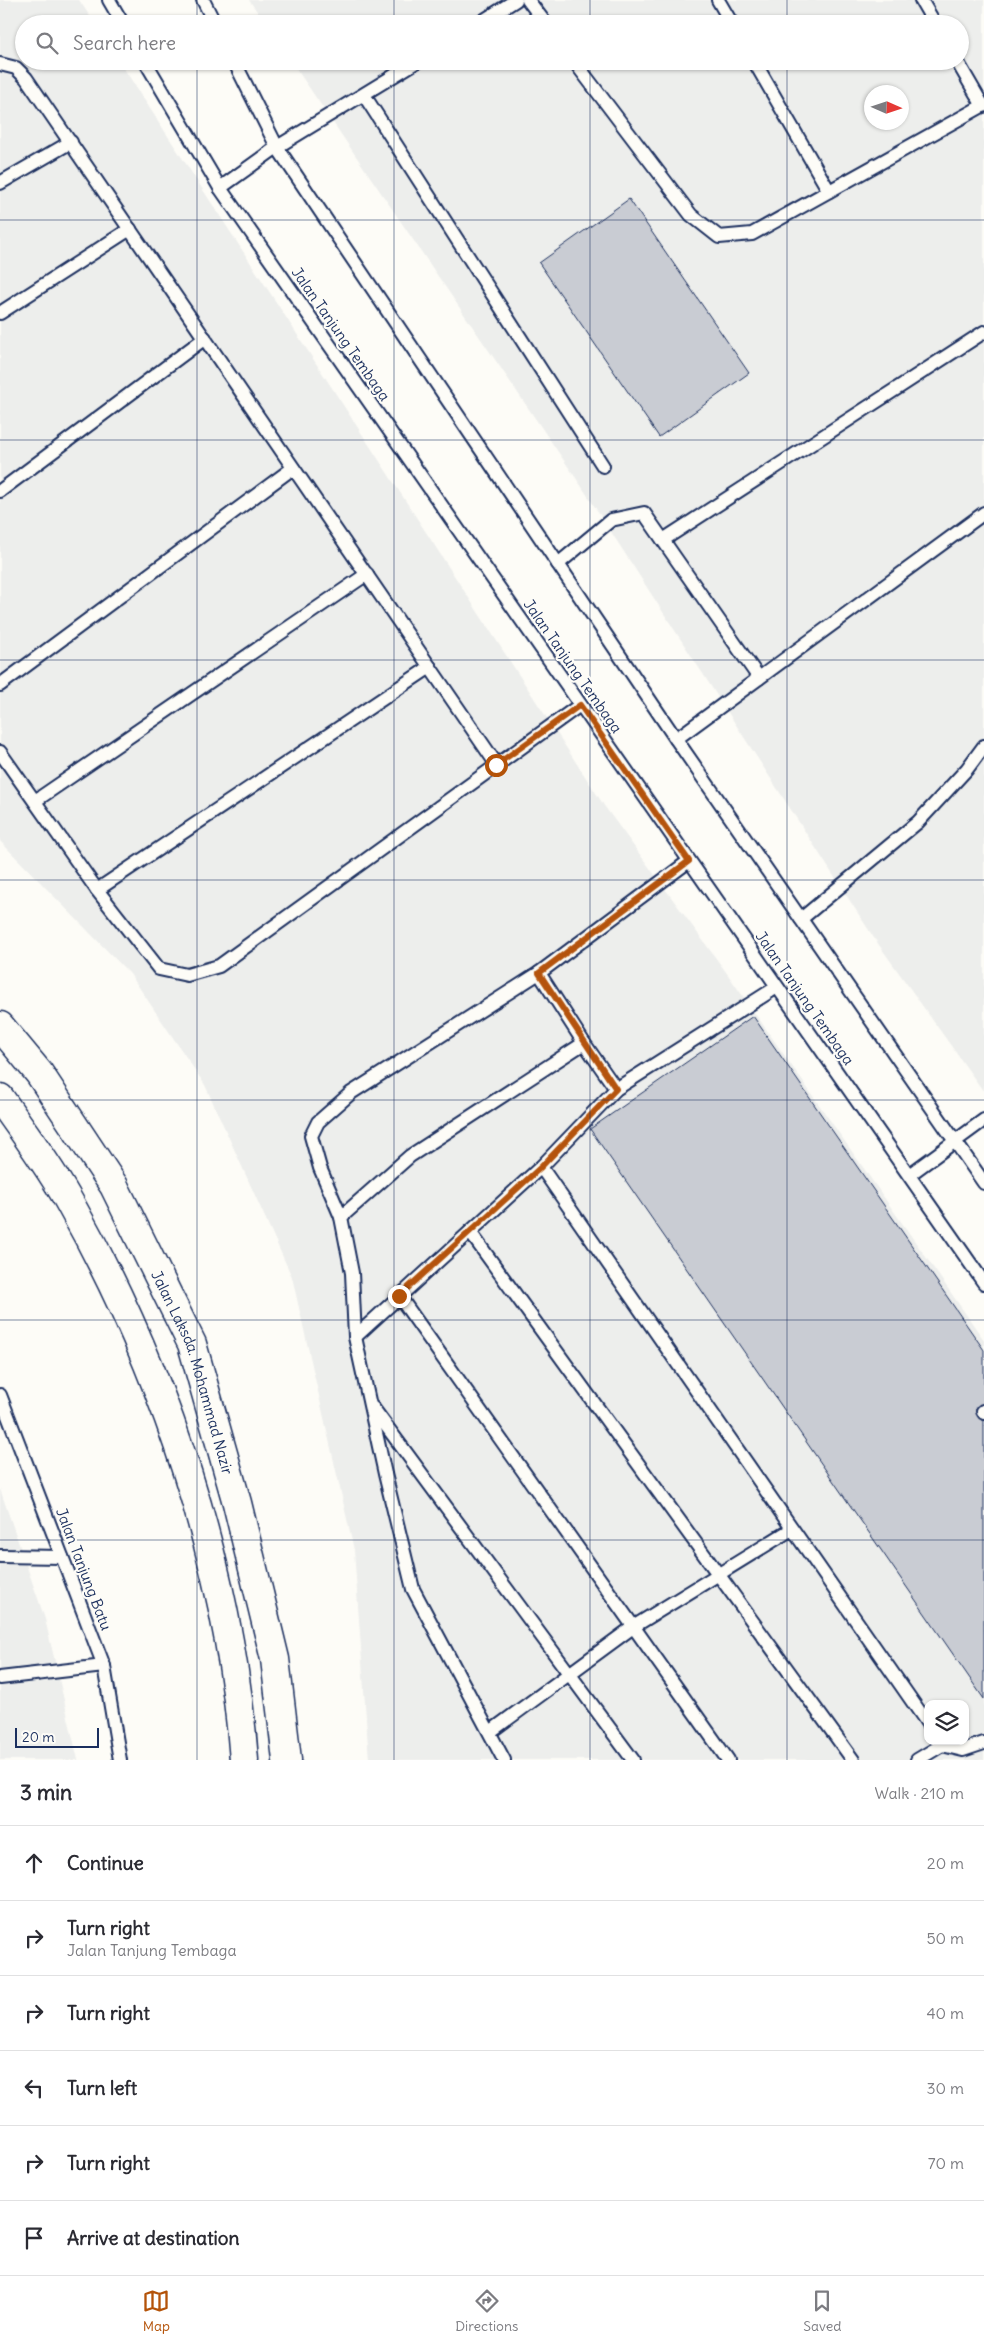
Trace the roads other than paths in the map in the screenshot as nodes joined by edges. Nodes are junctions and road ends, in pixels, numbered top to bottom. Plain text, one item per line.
1 (109, 0) edge
2 (203, 0) edge
3 (516, 0) edge
4 (528, 0) edge
5 (718, 0) edge
6 (921, 0) edge
7 (118, 15) edge
8 (210, 15) edge
9 (492, 15) edge
10 (539, 15) edge
11 (727, 15) edge
12 (930, 15) edge
13 (0, 64) edge
14 (15, 68) edge
15 (18, 70) edge
16 (150, 70) edge
17 (238, 70) edge
18 (403, 70) edge
19 (581, 70) edge
20 (759, 70) edge
21 (962, 70) edge
22 (364, 94) junction
23 (983, 106) edge
24 (71, 142) junction
25 (277, 147) junction
26 (0, 183) edge
27 (220, 188) junction
28 (829, 191) junction
29 (130, 229) junction
30 (0, 313) edge
31 (984, 332) edge
32 (205, 338) junction
33 (603, 466) dead end
34 (294, 468) junction
35 (0, 491) edge
36 (984, 513) edge
37 (663, 540) junction
38 (558, 564) junction
39 (366, 574) junction
40 (430, 667) junction
41 (759, 678) junction
42 (0, 685) edge
43 (580, 705) junction
44 (676, 739) junction
45 (984, 746) edge
46 (0, 752) edge
47 (496, 765) junction
48 (35, 801) junction
49 (689, 861) junction
50 (97, 890) junction
51 (801, 919) junction
52 (539, 973) junction
53 (778, 987) junction
54 (0, 1026) edge
55 (584, 1043) junction
56 (616, 1089) junction
57 (0, 1098) edge
58 (984, 1120) edge
59 (955, 1142) junction
60 (541, 1167) junction
61 (909, 1175) junction
62 (984, 1184) edge
63 (341, 1217) junction
64 (470, 1232) junction
65 (984, 1283) edge
66 (399, 1296) junction
67 (355, 1337) junction
68 (0, 1395) edge
69 (370, 1404) junction
70 (792, 1529) junction
71 (0, 1556) edge
72 (62, 1557) junction
73 (719, 1575) junction
74 (633, 1627) junction
75 (104, 1666) junction
76 (570, 1673) junction
77 (0, 1678) edge
78 (924, 1718) edge
79 (490, 1732) junction
80 (984, 1743) edge
81 (938, 1745) edge
82 (947, 1745) edge
83 (120, 1760) edge
84 (244, 1760) edge
85 (287, 1760) edge
86 (504, 1760) edge
87 (633, 1760) edge
88 (728, 1760) edge
89 (853, 1760) edge
90 (917, 1760) edge

1 - 7 lane
2 - 8 lane
3 - 9 lane
4 - 10 lane
5 - 11 lane
6 - 12 lane
13 - 14 lane
15 - 24 lane
16 - 27 lane, Jalan Tanjung Tembaga
17 - 25 lane
18 - 22 lane
19 - 28 lane
20 - 28 lane
21 - 23 lane
22 - 25 lane
22 - 33 lane
23 - 28 lane
24 - 26 lane
24 - 29 lane
25 - 27 lane
25 - 38 lane
27 - 43 lane, Jalan Tanjung Tembaga
29 - 30 lane
29 - 32 lane
31 - 37 lane
32 - 34 lane
32 - 35 lane
34 - 39 lane
34 - 42 lane
36 - 41 lane
37 - 38 lane
37 - 41 lane
38 - 44 lane
39 - 40 lane
39 - 48 lane
40 - 47 lane
40 - 50 lane
41 - 44 lane
43 - 47 lane
43 - 49 lane, Jalan Tanjung Tembaga
44 - 51 lane
45 - 51 lane
46 - 48 lane
47 - 50 lane
48 - 50 lane
49 - 52 lane
49 - 53 lane, Jalan Tanjung Tembaga
51 - 59 lane
52 - 55 lane
52 - 63 lane
53 - 56 lane
53 - 61 lane, Jalan Tanjung Tembaga
54 - 85 main road, Jalan Laksda. Mohammad Nazir
55 - 56 lane
55 - 63 lane
56 - 60 lane
57 - 84 main road
58 - 59 lane
59 - 61 lane
59 - 62 lane
60 - 64 lane
60 - 70 lane
61 - 65 lane, Jalan Tanjung Tembaga
63 - 67 lane
64 - 66 lane
64 - 73 lane
66 - 67 lane
66 - 74 lane
67 - 69 lane
68 - 72 lane, Jalan Tanjung Batu
69 - 76 lane
69 - 79 lane
70 - 73 lane
70 - 78 lane
71 - 72 lane
72 - 75 lane, Jalan Tanjung Batu
73 - 74 lane
73 - 89 lane
74 - 76 lane
74 - 88 lane
75 - 77 lane
75 - 83 lane, Jalan Tanjung Batu
76 - 79 lane
76 - 87 lane
79 - 86 lane
80 - 82 lane
81 - 90 lane

